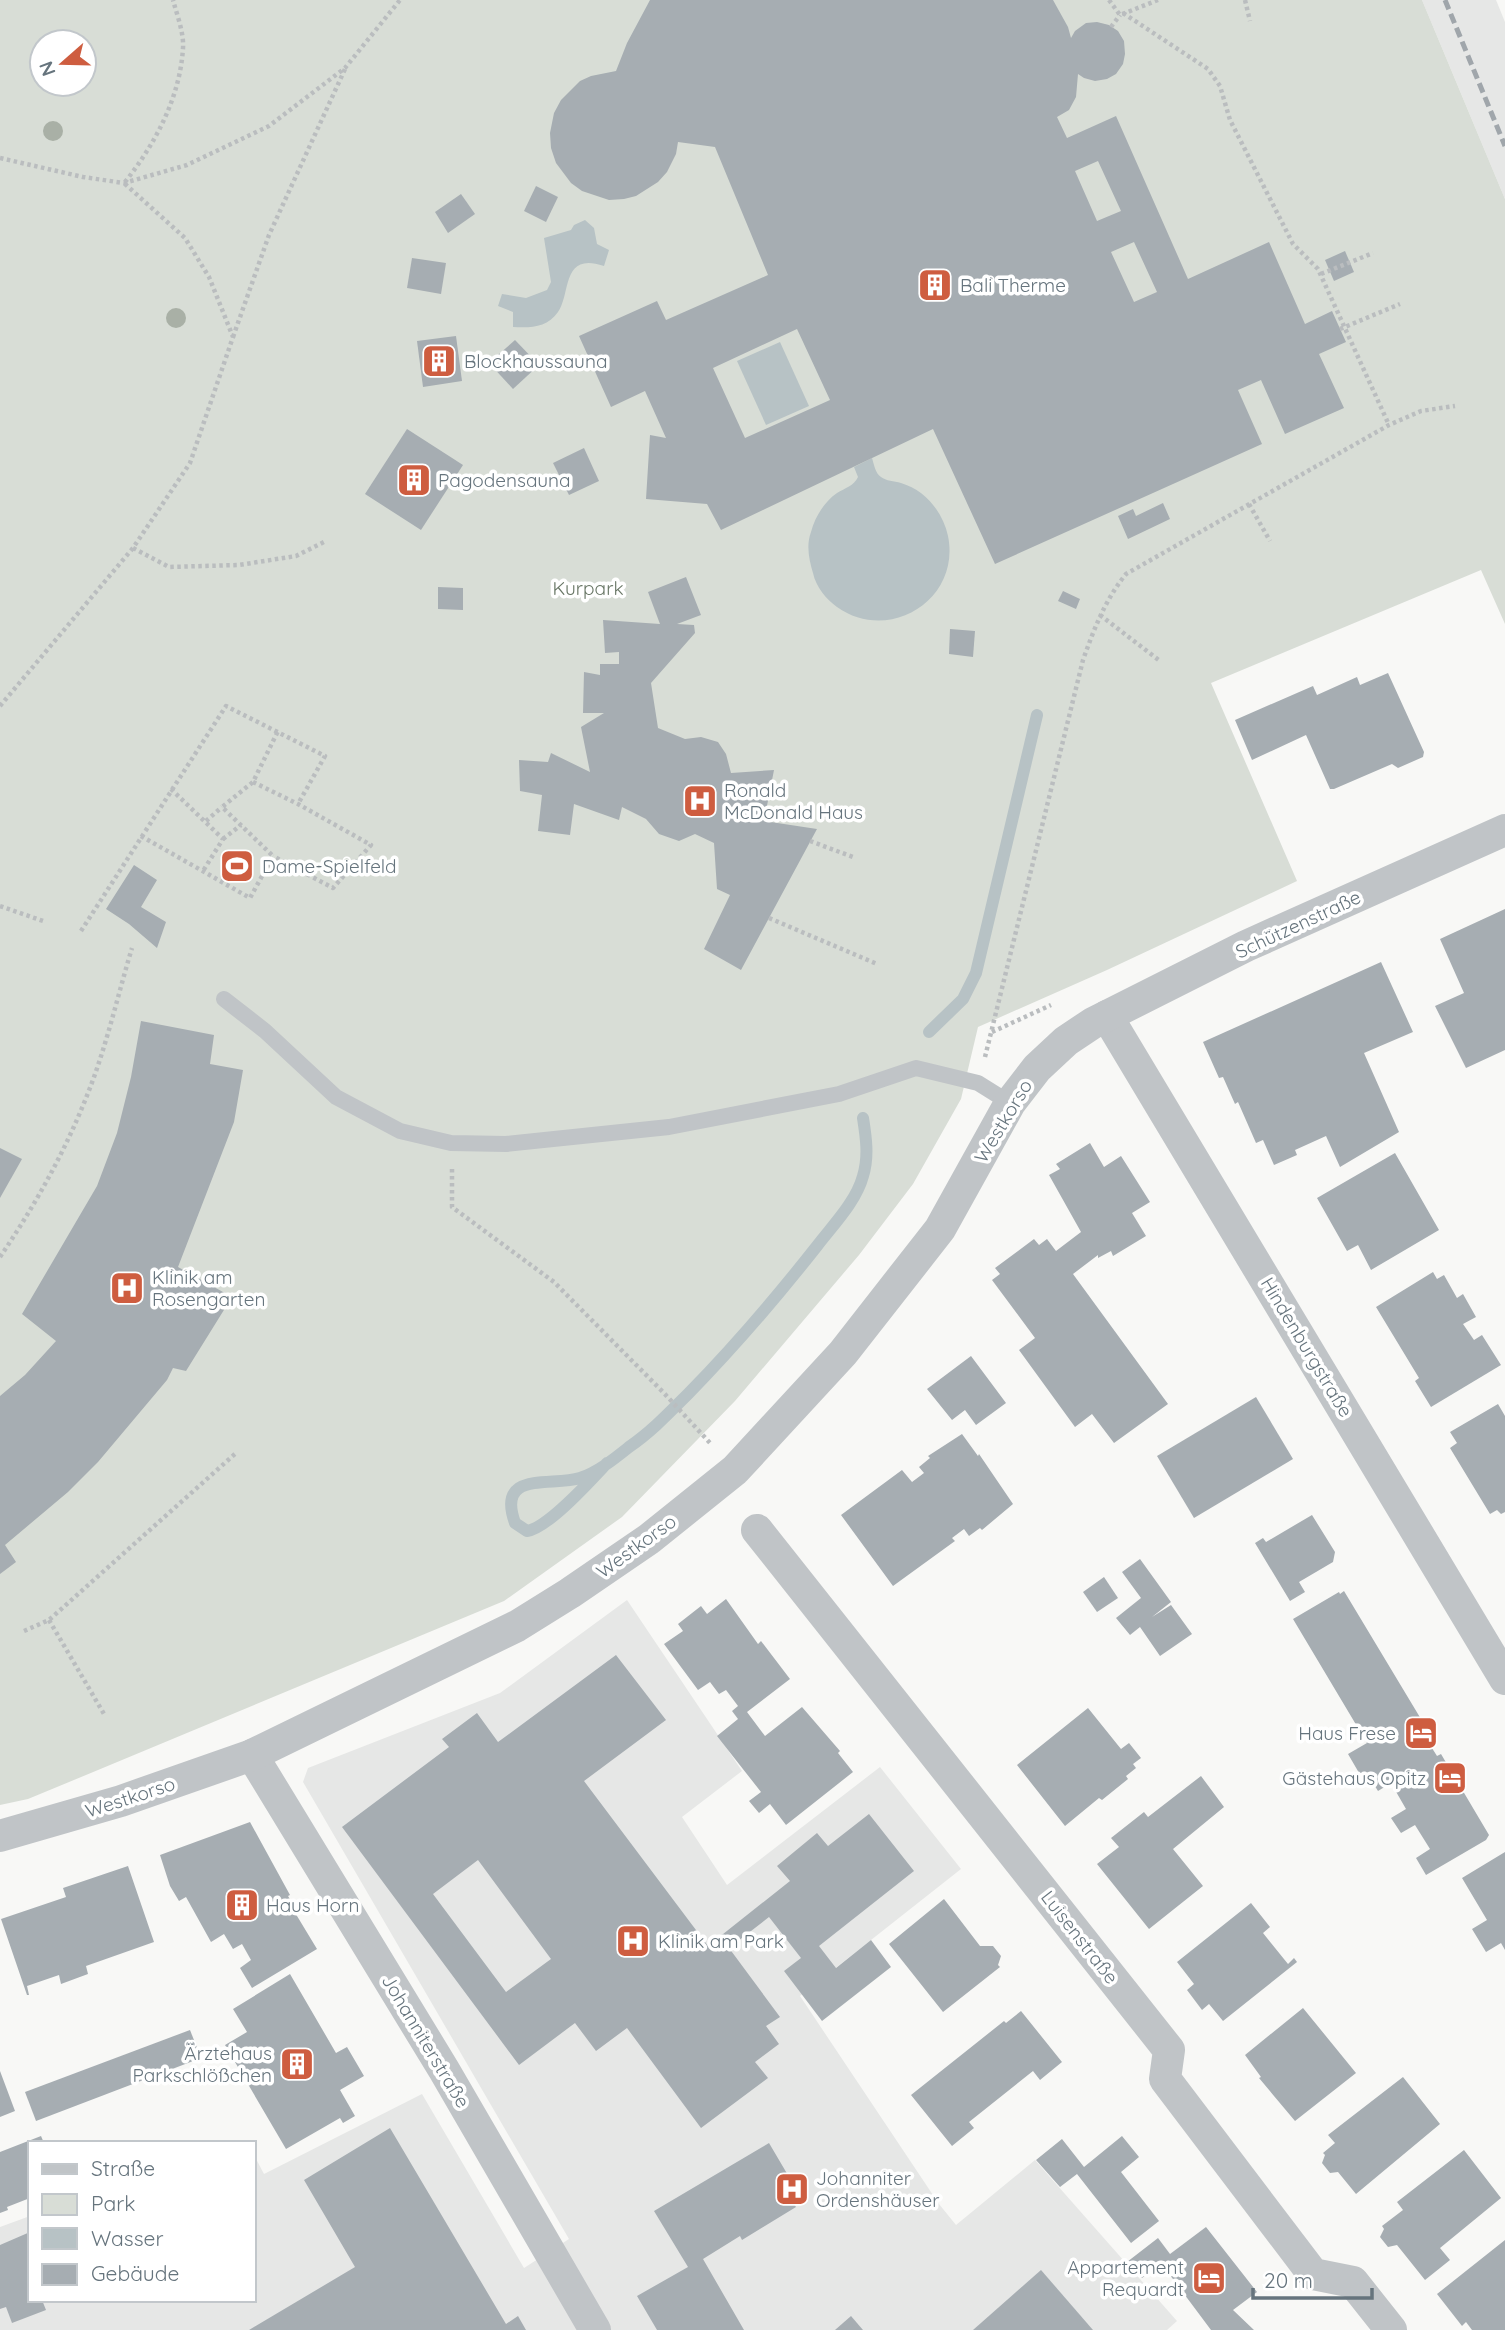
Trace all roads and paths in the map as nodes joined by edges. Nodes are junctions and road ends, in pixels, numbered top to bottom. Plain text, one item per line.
1 (173, 0) edge
2 (400, 0) edge
3 (1109, 0) edge
4 (1158, 0) edge
5 (1245, 0) edge
6 (1122, 14) junction
7 (1250, 21) dead end
8 (1111, 27) dead end
9 (345, 68) junction
10 (0, 158) edge
11 (124, 183) junction
12 (1373, 253) dead end
13 (1321, 274) junction
14 (1400, 304) dead end
15 (1343, 328) junction
16 (233, 338) junction
17 (1455, 406) dead end
18 (1389, 425) junction
19 (1249, 504) junction
20 (1270, 541) dead end
21 (324, 542) dead end
22 (133, 548) junction
23 (1100, 615) junction
24 (1160, 661) dead end
25 (0, 706) edge
26 (278, 732) junction
27 (253, 782) junction
28 (172, 789) junction
29 (298, 804) junction
30 (222, 807) junction
31 (206, 821) junction
32 (241, 825) junction
33 (1505, 830) edge
34 (141, 836) junction
35 (223, 839) junction
36 (810, 841) dead end
37 (273, 856) junction
38 (853, 857) dead end
39 (203, 871) junction
40 (0, 906) edge
41 (769, 918) dead end
42 (43, 921) dead end
43 (81, 932) dead end
44 (132, 948) dead end
45 (877, 964) dead end
46 (224, 999) dead end
47 (1100, 1020) junction
48 (991, 1032) dead end
49 (1010, 1104) junction
50 (451, 1143) junction
51 (0, 1257) edge
52 (684, 1415) dead end
53 (236, 1453) dead end
54 (757, 1530) dead end
55 (49, 1620) junction
56 (24, 1631) dead end
57 (1505, 1679) edge
58 (104, 1714) dead end
59 (253, 1755) junction
60 (0, 1836) edge
61 (595, 2330) edge
62 (1391, 2330) edge

1 - 11 path
2 - 9 path
3 - 6 path
4 - 6 path
5 - 7 path
6 - 8 path
6 - 13 path
9 - 11 path
9 - 16 path
10 - 11 path
11 - 16 path
12 - 13 path
13 - 15 path
14 - 15 path
15 - 18 path
16 - 22 path
17 - 18 path
18 - 19 path
19 - 20 path
19 - 23 path
21 - 22 path
22 - 25 path
23 - 24 path
23 - 48 path
26 - 27 path
26 - 28 path
26 - 29 path
27 - 29 path
27 - 30 path
28 - 31 path
28 - 34 path
29 - 37 path
30 - 31 path
30 - 32 path
31 - 35 path
32 - 35 path
32 - 37 path
33 - 47 street, Schützenstraße
34 - 39 path
34 - 43 path
35 - 39 path
36 - 38 path
37 - 39 path
40 - 42 path
41 - 45 path
44 - 51 path
46 - 50 lane
47 - 49 street, Westkorso
47 - 57 street, Hindenburgstraße
49 - 50 lane
49 - 59 street, Westkorso
50 - 52 path
53 - 55 path
54 - 62 street, Luisenstraße
55 - 56 path
55 - 58 path
59 - 60 street, Westkorso
59 - 61 street, Johanniterstraße

